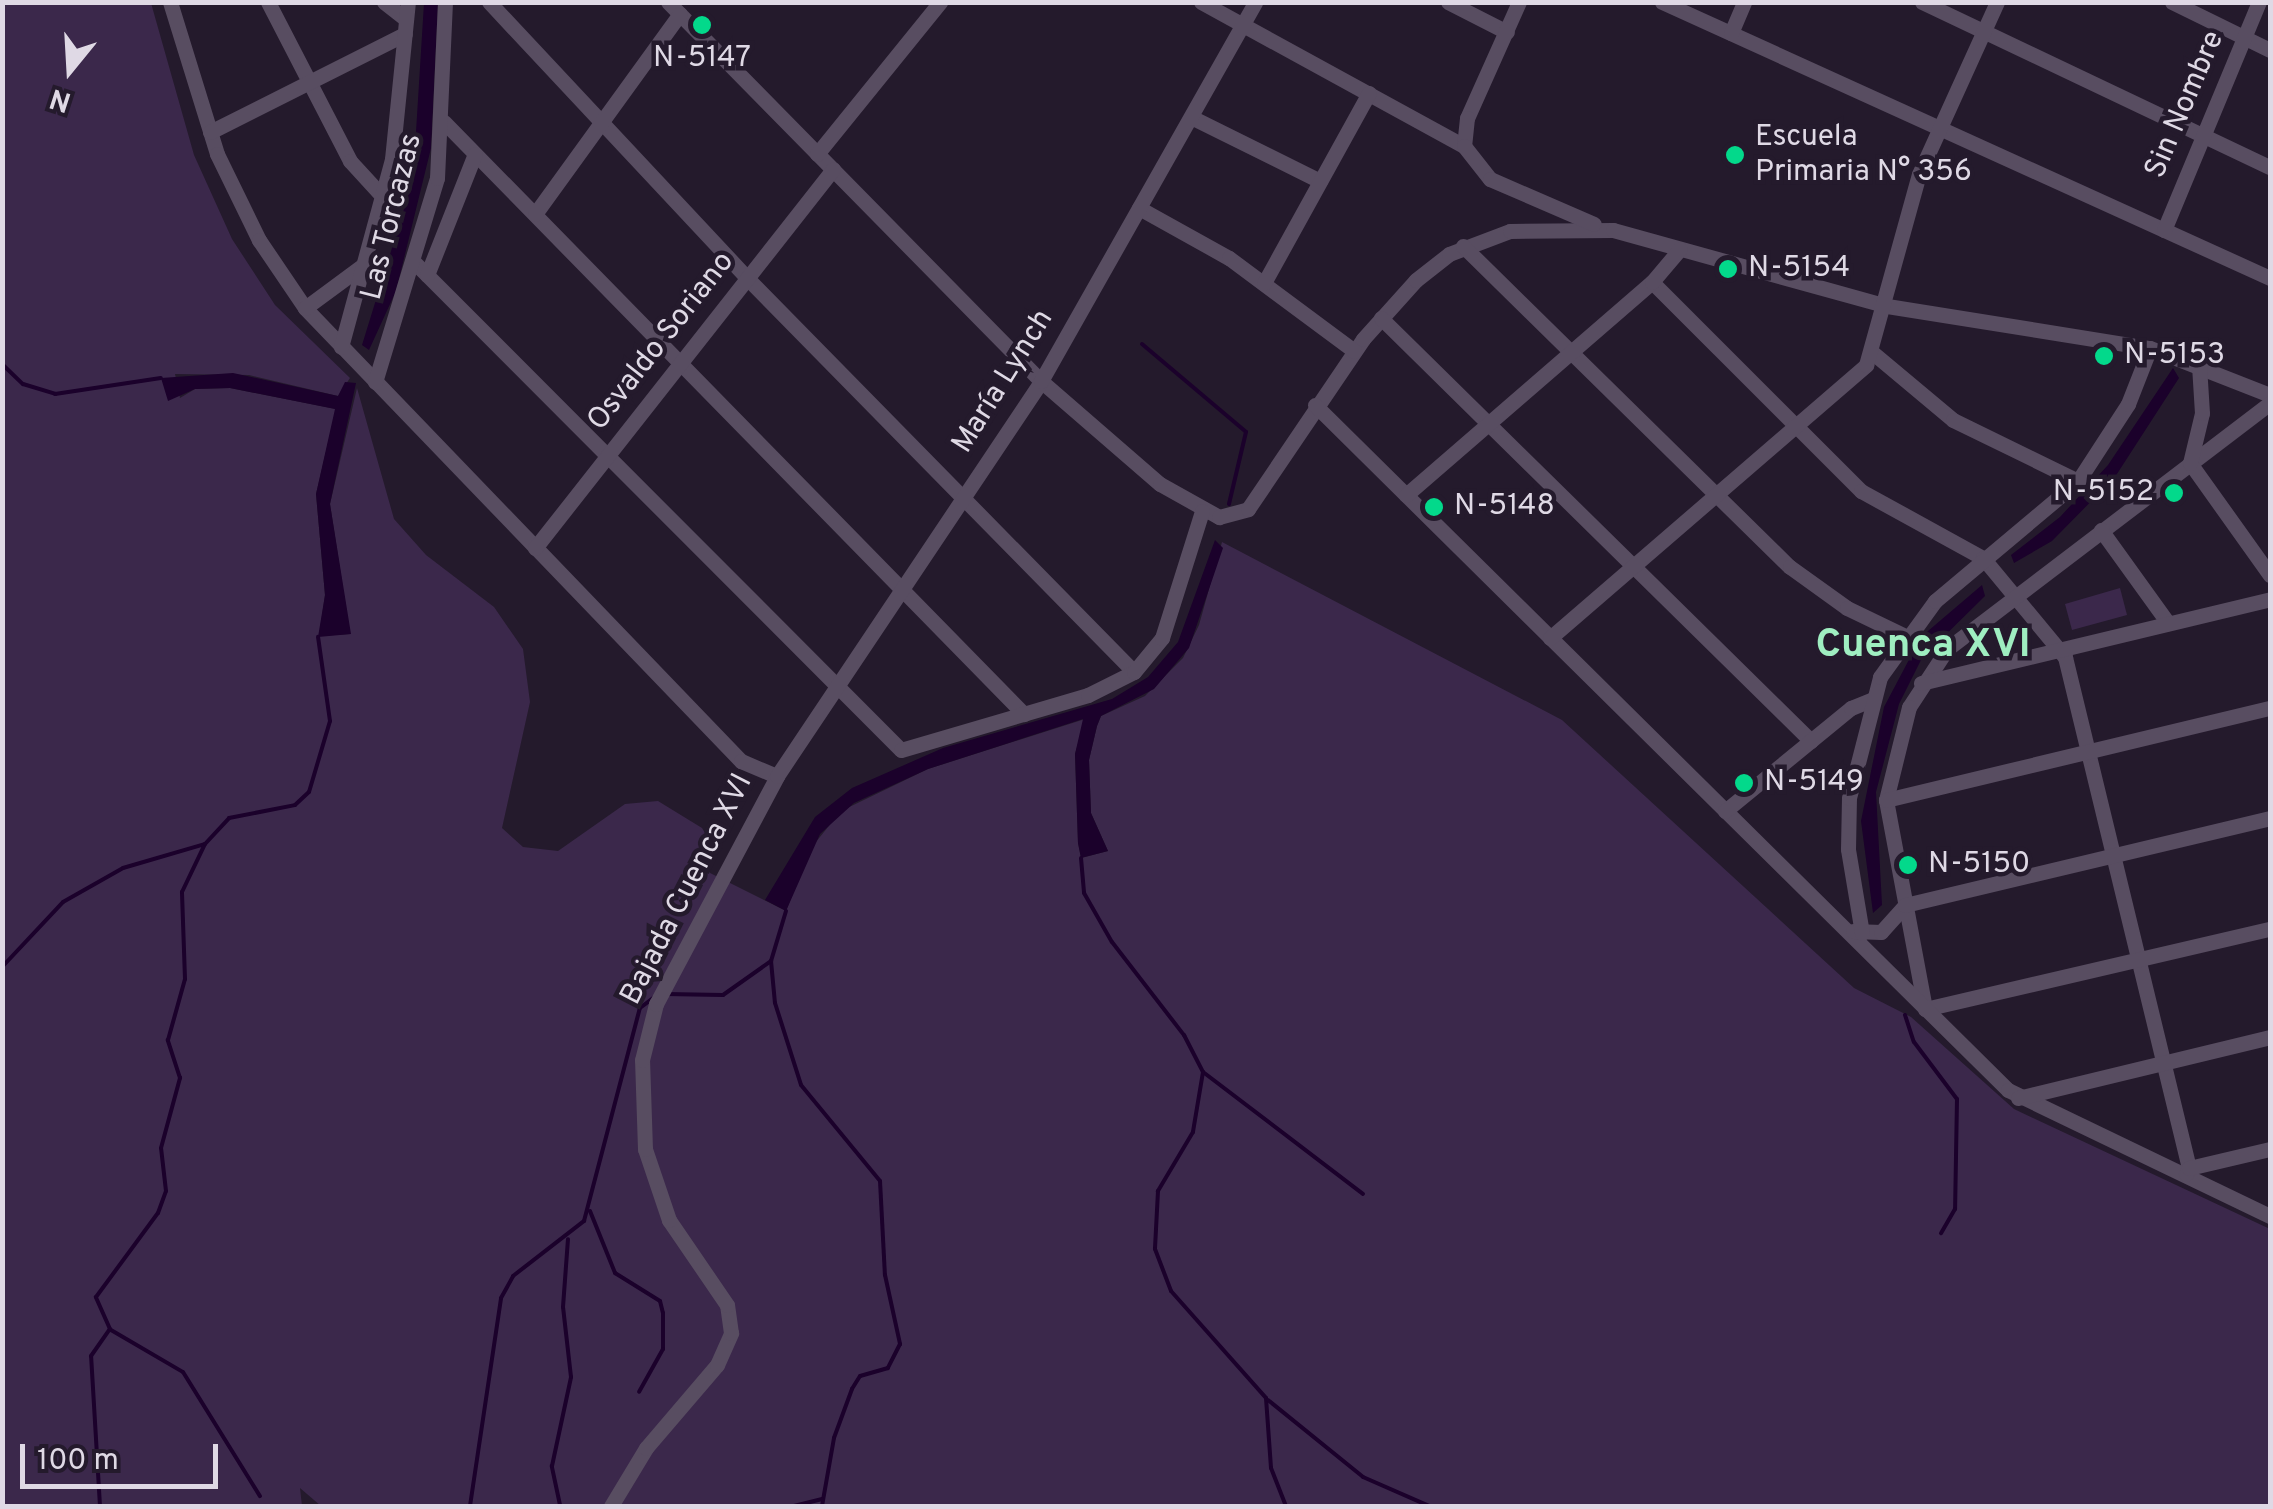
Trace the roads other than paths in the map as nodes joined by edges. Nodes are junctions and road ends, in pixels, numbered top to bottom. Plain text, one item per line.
1 (170, 2) edge
2 (268, 2) edge
3 (384, 2) edge
4 (445, 2) edge
5 (489, 2) edge
6 (940, 2) edge
7 (1202, 2) edge
8 (1255, 2) edge
9 (1448, 2) edge
10 (1519, 2) edge
11 (1662, 2) edge
12 (1744, 2) edge
13 (1922, 2) edge
14 (1997, 2) edge
15 (2172, 2) edge
16 (2259, 2) edge
17 (674, 8) edge
18 (406, 18) edge
19 (1244, 25) junction
20 (1983, 31) junction
21 (1507, 32) junction
22 (1731, 34) junction
23 (2244, 38) junction
24 (2270, 50) edge
25 (306, 83) junction
26 (1368, 93) junction
27 (1191, 117) junction
28 (444, 122) junction
29 (601, 122) junction
30 (1938, 127) junction
31 (210, 132) junction
32 (2204, 135) junction
33 (1464, 146) junction
34 (475, 154) junction
35 (818, 154) junction
36 (2270, 166) edge
37 (832, 169) junction
38 (1320, 181) junction
39 (384, 198) junction
40 (1139, 208) junction
41 (535, 214) junction
42 (1612, 230) junction
43 (2164, 230) junction
44 (1463, 246) junction
45 (1680, 250) junction
46 (366, 262) junction
47 (414, 262) junction
48 (427, 275) junction
49 (747, 278) junction
50 (2270, 278) edge
51 (1652, 282) junction
52 (1264, 283) junction
53 (1887, 306) junction
54 (306, 308) junction
55 (1382, 318) junction
56 (341, 347) junction
57 (2150, 348) junction
58 (1354, 351) junction
59 (1570, 352) junction
60 (1873, 353) junction
61 (680, 363) junction
62 (2199, 365) junction
63 (1040, 381) junction
64 (375, 382) junction
65 (2270, 395) edge
66 (2270, 403) edge
67 (1314, 405) junction
68 (1488, 423) junction
69 (1798, 428) junction
70 (607, 457) junction
71 (2190, 463) junction
72 (2078, 481) junction
73 (1406, 495) junction
74 (1717, 497) junction
75 (962, 498) junction
76 (1202, 510) junction
77 (2101, 530) junction
78 (535, 548) junction
79 (1983, 558) junction
80 (1634, 567) junction
81 (2270, 575) edge
82 (902, 589) junction
83 (2016, 594) junction
84 (2270, 598) edge
85 (2168, 623) junction
86 (1905, 636) junction
87 (1550, 638) junction
88 (2060, 649) junction
89 (1134, 672) junction
90 (1921, 683) junction
91 (835, 689) junction
92 (1871, 700) junction
93 (2270, 708) edge
94 (1024, 714) junction
95 (1811, 741) junction
96 (2090, 751) junction
97 (777, 776) junction
98 (1886, 800) junction
99 (1725, 811) junction
100 (2270, 818) edge
101 (2115, 855) junction
102 (1905, 904) junction
103 (1841, 926) junction
104 (2270, 928) edge
105 (1862, 933) junction
106 (2140, 959) junction
107 (1925, 1008) junction
108 (2270, 1036) edge
109 (2164, 1062) junction
110 (2018, 1098) junction
111 (2270, 1149) edge
112 (2187, 1172) junction
113 (2270, 1216) edge
114 (612, 1506) edge

1 - 31 street
2 - 25 street
3 - 18 street
4 - 28 street, Las Torcazas
5 - 29 street
6 - 35 street
7 - 19 street
8 - 19 street, María Lynch
9 - 21 street
10 - 21 street
11 - 22 street
12 - 22 street
13 - 20 street
14 - 20 street
15 - 23 street
16 - 23 street, Sin Nombre
17 - 29 street
17 - 35 street
18 - 25 street
18 - 39 street
19 - 26 street
19 - 27 street, María Lynch
20 - 30 street
20 - 32 street
21 - 33 street
22 - 30 street
23 - 24 street
23 - 32 street, Sin Nombre
25 - 31 street
25 - 39 street
26 - 33 street
26 - 38 street
27 - 38 street
27 - 40 street, María Lynch
28 - 34 street
28 - 47 street, Las Torcazas
29 - 41 street
29 - 49 street
30 - 43 street
30 - 53 street
31 - 54 street
32 - 36 street
32 - 43 street, Sin Nombre
33 - 42 street
34 - 41 street
34 - 48 street
35 - 37 street
37 - 49 street, Osvaldo Soriano
37 - 63 street
38 - 52 street
39 - 46 street
40 - 52 street
40 - 63 street, María Lynch
41 - 61 street
42 - 44 street
42 - 45 street
43 - 50 street
44 - 55 street
44 - 59 street
45 - 51 street
45 - 53 street
46 - 54 street
46 - 56 street
47 - 48 street
47 - 64 street, Las Torcazas
48 - 70 street
49 - 61 street, Osvaldo Soriano
49 - 75 street
51 - 59 street
51 - 69 street
52 - 58 street
53 - 57 street
53 - 60 street
54 - 56 street
55 - 58 street
55 - 68 street
56 - 64 street
57 - 62 street
57 - 72 street
58 - 67 street
59 - 68 street
59 - 74 street
60 - 69 street
60 - 72 street
61 - 70 street, Osvaldo Soriano
61 - 82 street
62 - 65 street
62 - 71 street
63 - 75 street, María Lynch
63 - 76 street
64 - 78 street
66 - 71 street
67 - 73 street
67 - 76 street
68 - 73 street
68 - 80 street
69 - 74 street
69 - 79 street
70 - 78 street, Osvaldo Soriano
70 - 91 street
71 - 77 street
71 - 81 street
72 - 79 street
73 - 87 street
74 - 80 street
74 - 86 street
75 - 82 street, María Lynch
75 - 89 street
76 - 89 street
77 - 83 street
77 - 85 street
78 - 97 street
79 - 83 street
79 - 86 street
80 - 87 street
80 - 95 street
82 - 91 street, María Lynch
82 - 94 street
83 - 88 street
83 - 90 street
84 - 85 street
85 - 88 street
86 - 92 street
87 - 99 street
88 - 90 street
88 - 96 street
89 - 94 street
90 - 98 street
91 - 94 street
91 - 97 street, María Lynch
92 - 95 street
92 - 105 street
93 - 96 street
95 - 99 street
96 - 98 street
96 - 101 street
97 - 114 street, Bajada Cuenca XVI
98 - 102 street
99 - 103 street
100 - 101 street
101 - 102 street
101 - 106 street
102 - 105 street
102 - 107 street
103 - 105 street
103 - 107 street
104 - 106 street
106 - 107 street
106 - 109 street
107 - 110 street
108 - 109 street
109 - 110 street
109 - 112 street
110 - 112 street
111 - 112 street
112 - 113 street

